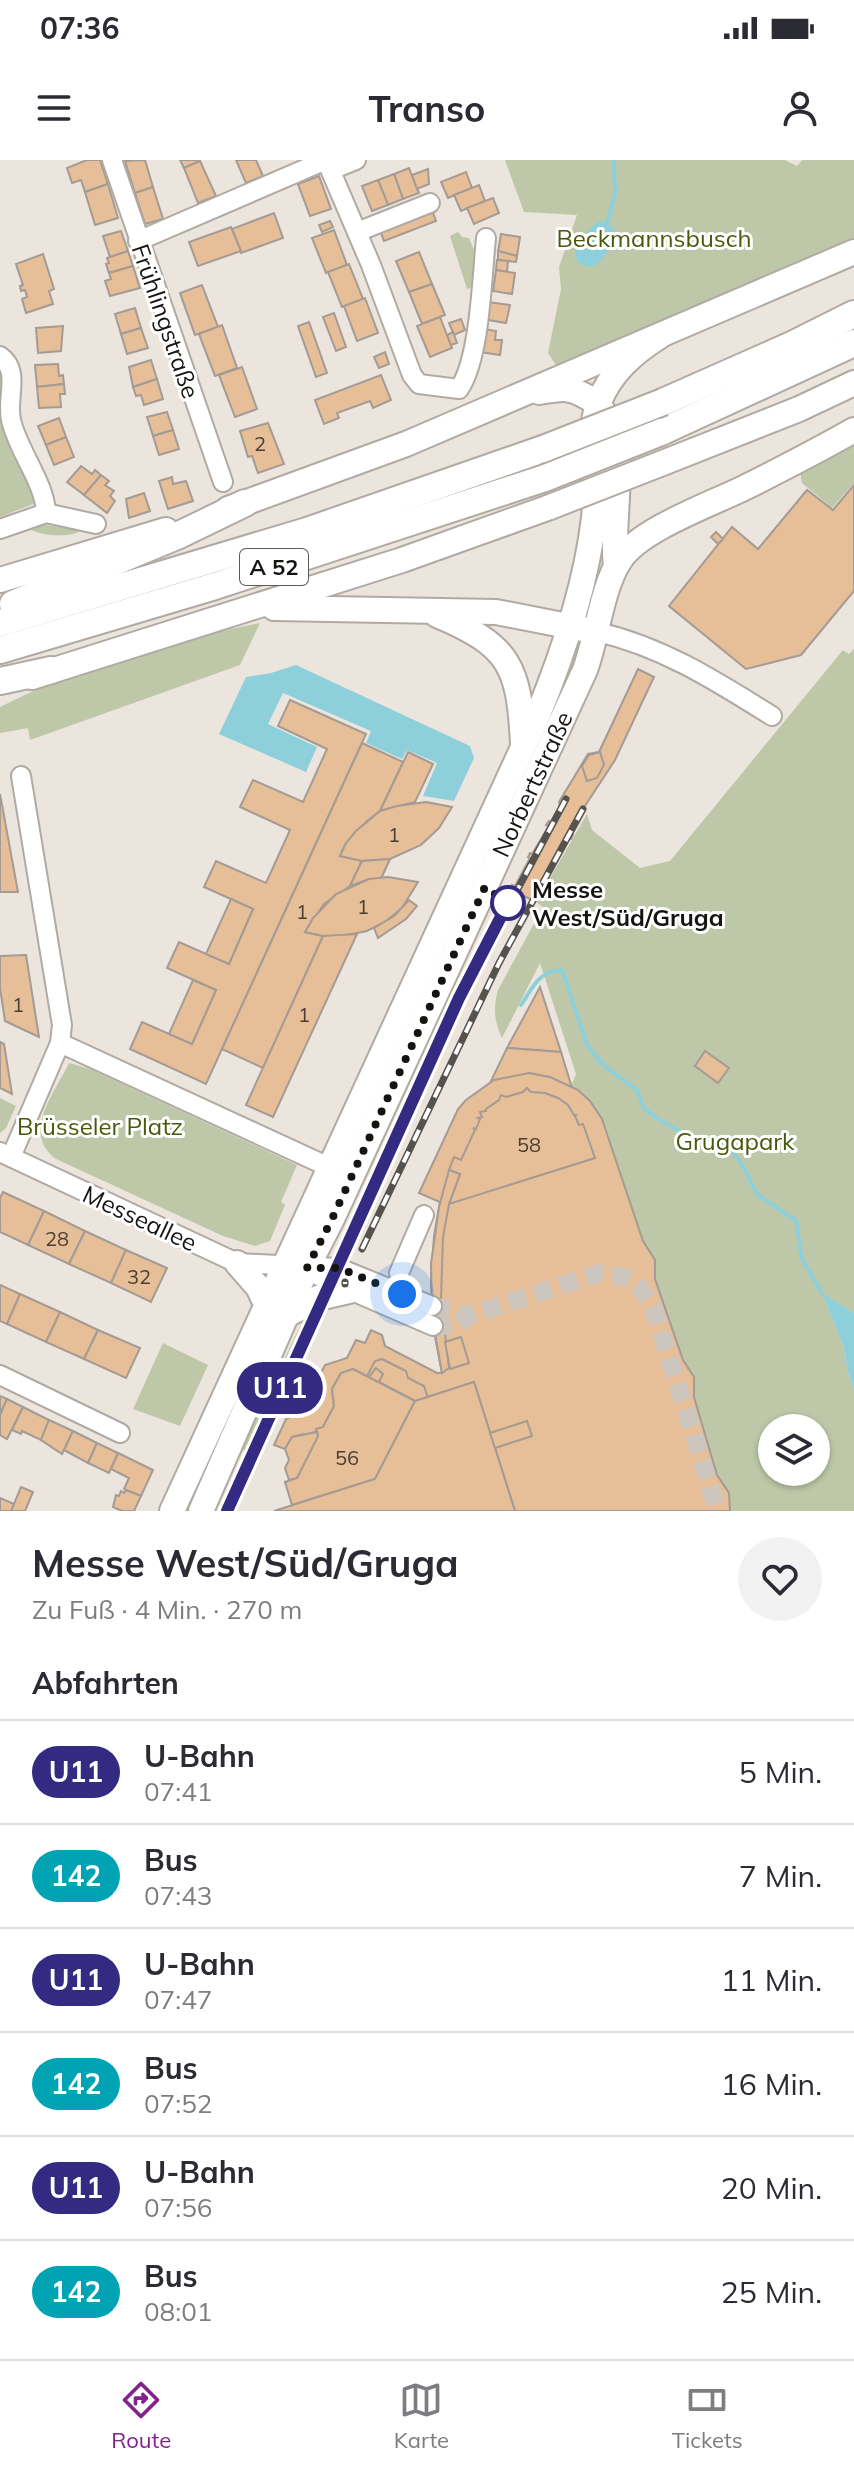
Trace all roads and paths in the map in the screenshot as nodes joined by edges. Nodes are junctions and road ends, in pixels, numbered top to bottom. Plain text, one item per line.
1 (112, 160) edge
2 (356, 160) edge
3 (328, 165) edge
4 (430, 203) dead end
5 (357, 232) junction
6 (486, 238) dead end
7 (138, 241) junction
8 (854, 252) edge
9 (854, 314) edge
10 (660, 336) junction
11 (854, 343) edge
12 (0, 356) edge
13 (854, 383) edge
14 (524, 394) junction
15 (598, 405) junction
16 (854, 430) edge
17 (223, 482) dead end
18 (245, 503) junction
19 (46, 513) junction
20 (96, 524) dead end
21 (0, 529) edge
22 (616, 566) junction
23 (0, 580) edge
24 (253, 608) junction
25 (423, 609) junction
26 (0, 610) edge
27 (0, 623) edge
28 (570, 627) junction
29 (598, 632) junction
30 (0, 650) edge
31 (51, 670) junction
32 (0, 681) edge
33 (0, 688) edge
34 (772, 716) dead end
35 (523, 747) junction
36 (21, 776) dead end
37 (60, 1043) junction
38 (5, 1155) edge
39 (331, 1168) junction
40 (424, 1215) dead end
41 (237, 1263) junction
42 (296, 1267) junction
43 (399, 1273) dead end
44 (349, 1291) junction
45 (432, 1306) tunnel mouth
46 (277, 1310) junction
47 (433, 1326) tunnel mouth
48 (0, 1375) edge
49 (120, 1433) dead end
50 (172, 1511) edge
51 (201, 1511) edge

1 - 7 street, Frühlingstraße
2 - 3 street
3 - 5 street
3 - 7 street
4 - 5 street
5 - 6 street
7 - 17 street, Frühlingstraße
8 - 10 main road
9 - 27 highway, A 52, bridge
10 - 14 main road
10 - 15 main road
11 - 30 highway, A 52, bridge
12 - 19 street
13 - 24 main road, bridge
14 - 15 main road
14 - 18 main road
15 - 22 main road
15 - 28 main road, Norbertstraße
16 - 22 main road, Norbertstraße
18 - 23 main road
18 - 26 highway
19 - 20 street
19 - 21 street
22 - 29 main road, Norbertstraße
24 - 25 main road
24 - 31 main road
25 - 28 main road
25 - 35 main road
28 - 29 main road
28 - 35 main road, Norbertstraße
29 - 34 street
29 - 42 main road, Norbertstraße
31 - 32 highway
31 - 33 main road
35 - 39 main road, Norbertstraße
36 - 37 street
37 - 38 street
37 - 39 street
38 - 41 street, Messeallee
39 - 42 main road, Norbertstraße
40 - 43 street
41 - 42 street, Messeallee
41 - 46 main road
42 - 44 street
42 - 45 street, Messeallee
42 - 46 main road, Norbertstraße
44 - 46 main road
44 - 47 street
46 - 50 main road, Norbertstraße
46 - 51 main road, Norbertstraße
48 - 49 street

